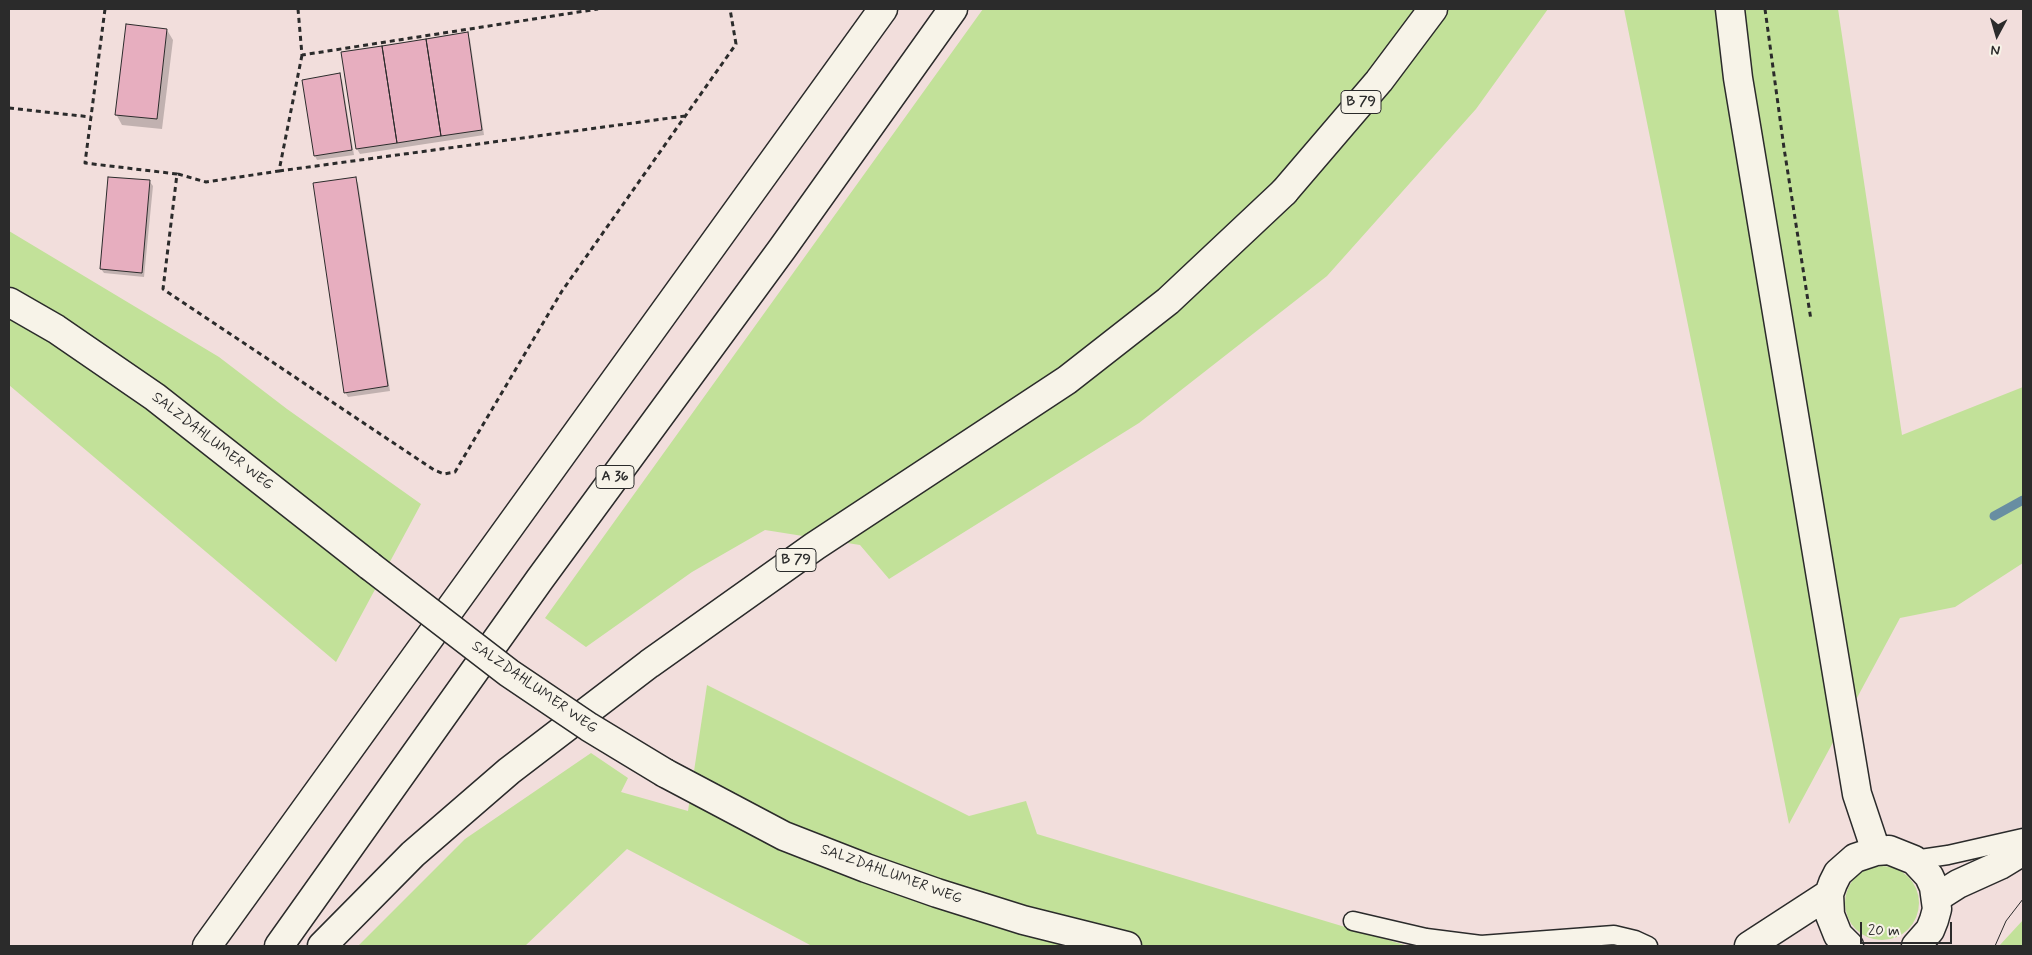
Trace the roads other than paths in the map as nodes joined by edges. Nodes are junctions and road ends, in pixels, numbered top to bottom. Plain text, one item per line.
1 (883, 9) edge
2 (953, 9) edge
3 (1433, 9) edge
4 (1730, 9) edge
5 (9, 302) edge
6 (2023, 838) edge
7 (1876, 851) junction
8 (2023, 851) edge
9 (1914, 860) junction
10 (1829, 894) junction
11 (1936, 898) junction
12 (1353, 921) dead end
13 (1841, 945) edge
14 (207, 946) edge
15 (279, 946) edge
16 (322, 946) edge
17 (1127, 946) edge
18 (1648, 946) edge
19 (1749, 946) edge
20 (1916, 946) edge

1 - 14 main road
2 - 15 main road, A 36
3 - 16 main road, B 79
4 - 7 main road
5 - 17 main road, SALZDAHLUMER WEG, bridge
6 - 9 lane
7 - 9 main road
7 - 10 main road
8 - 11 main road
9 - 11 main road
10 - 13 main road
10 - 19 main road
11 - 20 main road
12 - 18 lane

